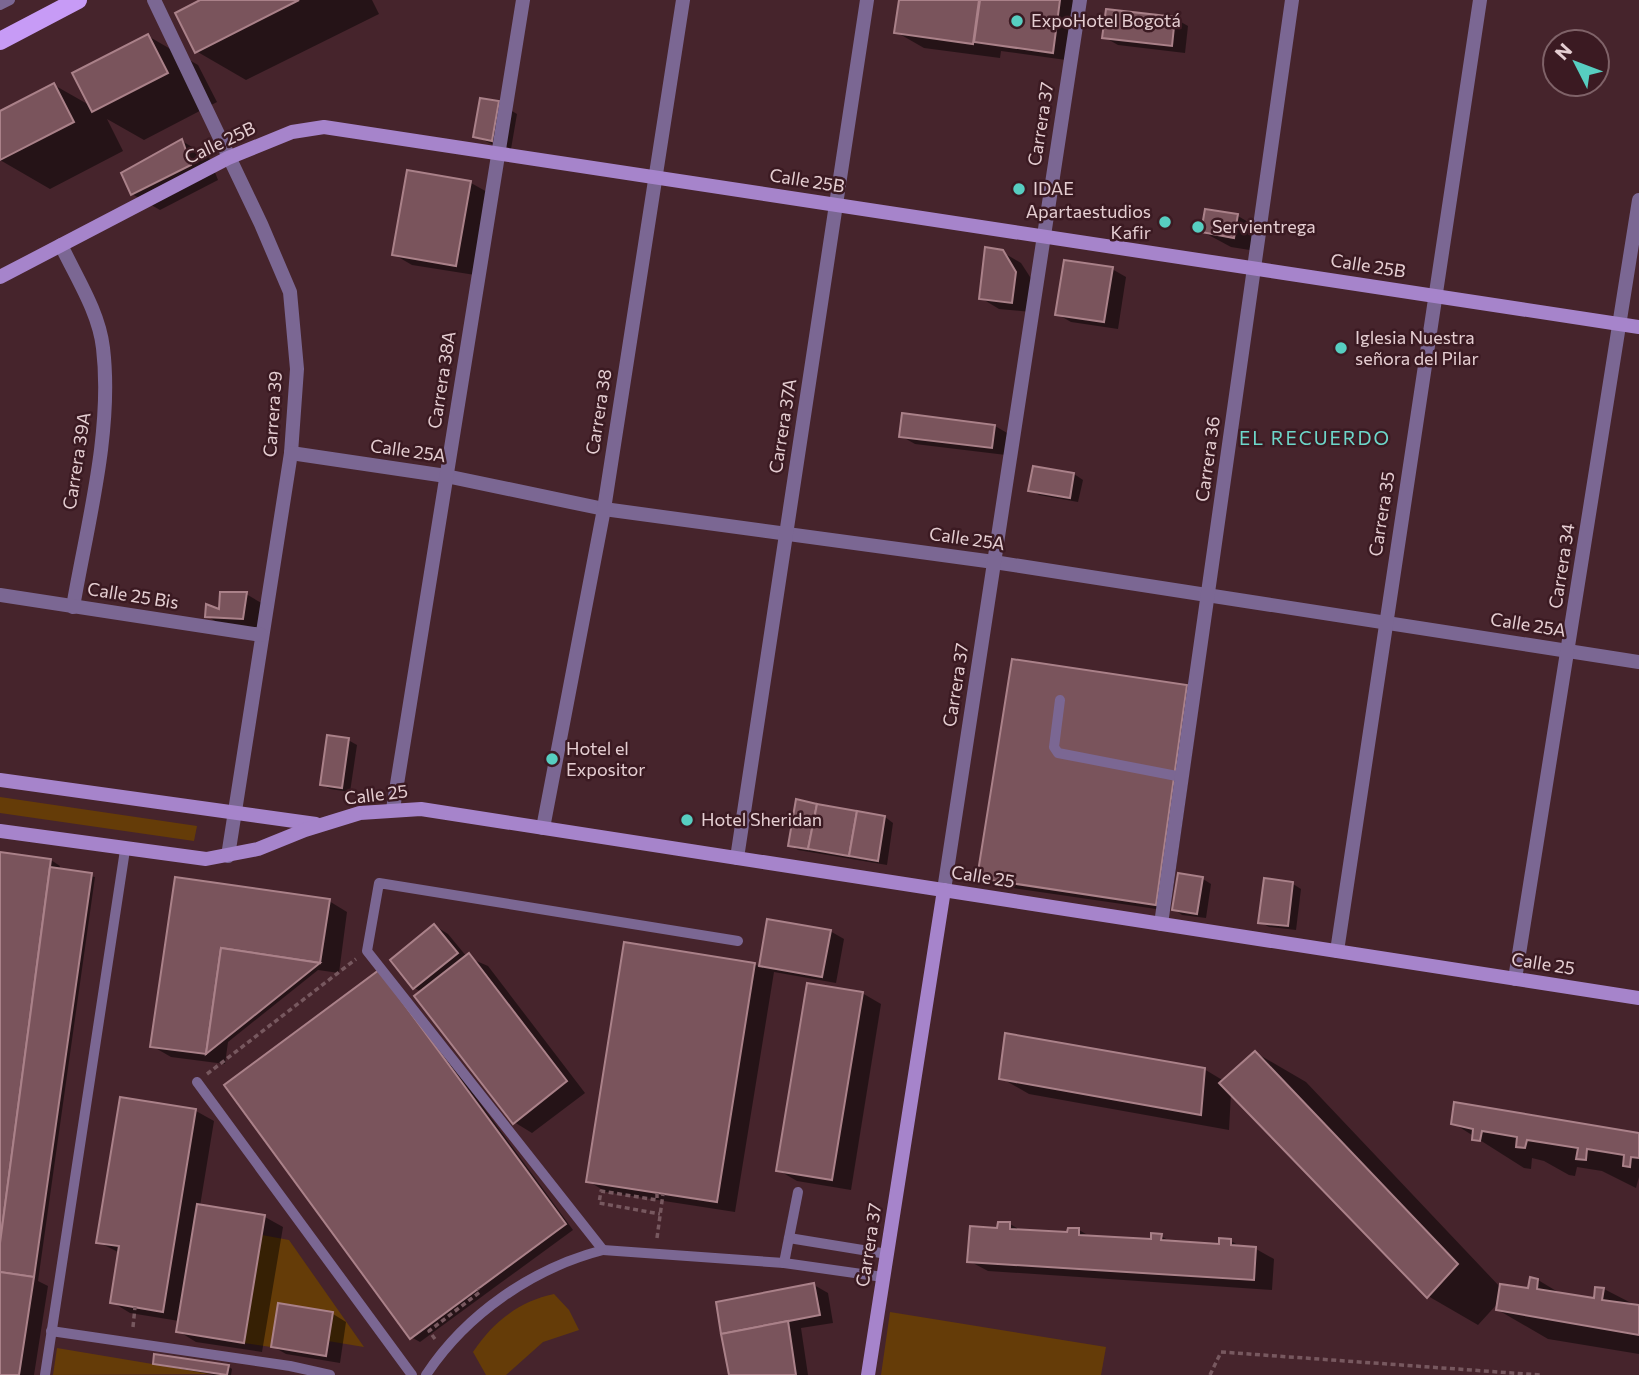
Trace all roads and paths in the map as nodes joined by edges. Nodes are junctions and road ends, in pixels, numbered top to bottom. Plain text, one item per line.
1 (10, 0) edge
2 (78, 0) edge
3 (154, 0) edge
4 (523, 0) edge
5 (683, 0) edge
6 (867, 0) edge
7 (1080, 0) edge
8 (1292, 0) edge
9 (1480, 0) edge
10 (0, 5) edge
11 (0, 41) edge
12 (499, 153) junction
13 (228, 158) junction
14 (655, 178) junction
15 (1639, 200) edge
16 (838, 205) junction
17 (1044, 236) junction
18 (61, 245) junction
19 (1254, 268) junction
20 (0, 277) edge
21 (1434, 296) junction
22 (1621, 324) junction
23 (1639, 327) edge
24 (291, 453) junction
25 (446, 476) junction
26 (604, 509) junction
27 (786, 533) junction
28 (994, 562) junction
29 (0, 595) edge
30 (1208, 595) junction
31 (73, 607) junction
32 (1385, 623) junction
33 (261, 635) junction
34 (1568, 651) junction
35 (1639, 662) edge
36 (1060, 701) dead end
37 (1182, 777) junction
38 (0, 780) edge
39 (393, 809) junction
40 (234, 814) junction
41 (321, 824) junction
42 (543, 828) junction
43 (0, 831) edge
44 (125, 850) junction
45 (228, 856) junction
46 (737, 858) junction
47 (944, 890) junction
48 (1161, 924) junction
49 (738, 941) dead end
50 (367, 951) junction
51 (1337, 951) junction
52 (1516, 979) junction
53 (1639, 999) edge
54 (197, 1082) joint
55 (797, 1192) dead end
56 (660, 1214) junction
57 (789, 1238) junction
58 (603, 1250) junction
59 (655, 1254) junction
60 (887, 1254) junction
61 (784, 1264) junction
62 (883, 1277) junction
63 (135, 1307) dead end
64 (51, 1331) junction
65 (130, 1343) junction
66 (45, 1375) edge
67 (330, 1375) edge
68 (412, 1375) edge
69 (426, 1375) edge
70 (868, 1375) edge
71 (1210, 1375) edge
72 (1540, 1375) edge

1 - 10 lane
2 - 11 main road
3 - 13 street, Carrera 39
4 - 12 street, Carrera 38A
5 - 14 street, Carrera 38
6 - 16 street, Carrera 37A
7 - 17 street, Carrera 37
8 - 19 street, Carrera 36
9 - 21 street, Carrera 35
12 - 13 street, Calle 25B
12 - 14 street, Calle 25B
12 - 25 street, Carrera 38A
13 - 18 street, Calle 25B
13 - 24 street, Carrera 39
14 - 16 street, Calle 25B
14 - 26 street, Carrera 38
15 - 22 street, Carrera 34
16 - 17 street, Calle 25B
16 - 27 street, Carrera 37A
17 - 19 street, Calle 25B
17 - 28 street, Carrera 37
18 - 20 street, Calle 25B
18 - 31 street, Carrera 39A
19 - 21 street, Calle 25B
19 - 30 street, Carrera 36
21 - 22 street, Calle 25B
21 - 32 street, Carrera 35
22 - 23 street, Calle 25B
22 - 34 street, Carrera 34
24 - 25 street, Calle 25A
24 - 33 street, Carrera 39
25 - 26 street, Calle 25A
25 - 39 street, Carrera 38A
26 - 27 street, Calle 25A
26 - 42 street, Carrera 38
27 - 28 street, Calle 25A
27 - 46 street, Carrera 37A
28 - 30 street, Calle 25A
28 - 47 street, Carrera 37
29 - 31 street, Calle 25 Bis
30 - 32 street, Calle 25A
30 - 37 street, Carrera 36
31 - 33 street, Calle 25 Bis
32 - 34 street, Calle 25A
32 - 51 street, Carrera 35
33 - 40 street, Carrera 39
34 - 35 street, Calle 25A
34 - 52 street, Carrera 34
36 - 37 lane
37 - 48 street, Carrera 36
38 - 40 street, Calle 25
39 - 41 street, Calle 25
39 - 42 street, Calle 25
40 - 41 street, Calle 25
40 - 45 street, Carrera 39
41 - 45 street, Calle 25
42 - 46 street, Calle 25
43 - 44 street, Calle 25
44 - 45 street, Calle 25
44 - 64 lane
46 - 47 street, Calle 25
47 - 48 street, Calle 25
47 - 60 street, Carrera 37
48 - 51 street, Calle 25
49 - 50 lane
50 - 54 path
50 - 58 lane
51 - 52 street, Calle 25
52 - 53 street, Calle 25
54 - 68 lane
55 - 57 lane
56 - 56 path
56 - 59 path
57 - 60 lane
57 - 61 lane
58 - 59 lane
58 - 69 lane
59 - 61 lane
60 - 62 street, Carrera 37
61 - 62 lane
62 - 70 street, Carrera 37
63 - 65 path
64 - 65 lane
64 - 66 lane
65 - 67 lane
71 - 72 path

